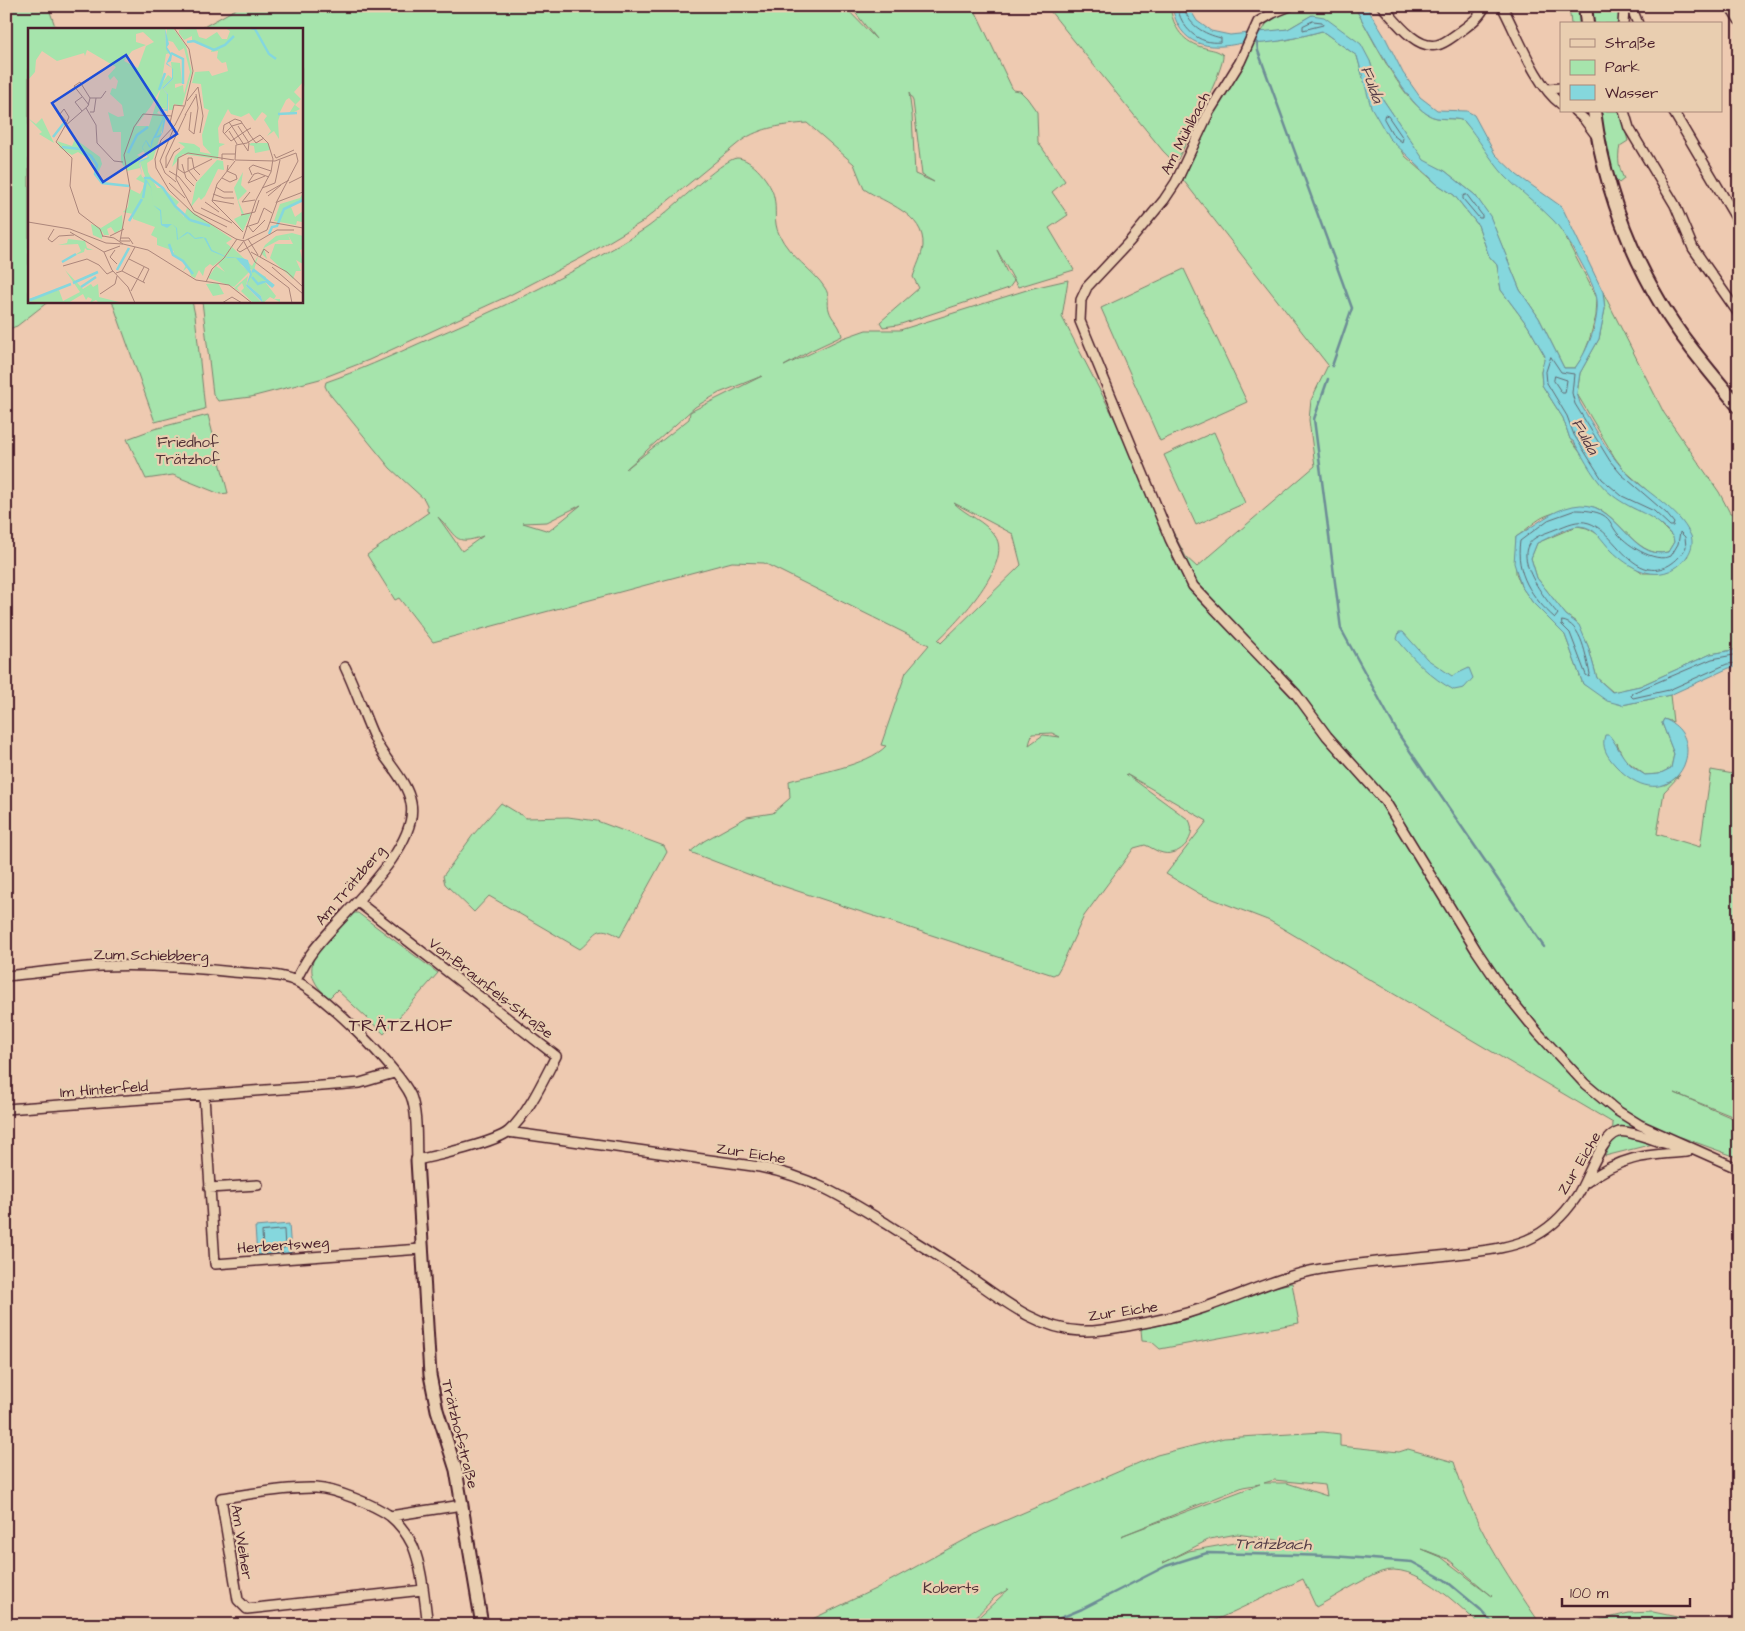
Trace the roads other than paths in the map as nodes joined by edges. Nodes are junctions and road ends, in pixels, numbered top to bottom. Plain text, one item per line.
1 (1290, 6) edge
2 (1382, 6) edge
3 (1485, 6) edge
4 (1502, 6) edge
5 (1585, 6) edge
6 (1629, 6) edge
7 (1730, 6) edge
8 (1739, 20) edge
9 (1587, 22) edge
10 (1623, 22) edge
11 (1637, 22) edge
12 (1560, 88) edge
13 (1547, 89) junction
14 (1560, 103) edge
15 (1576, 112) edge
16 (1594, 112) edge
17 (1624, 112) edge
18 (1674, 112) edge
19 (1598, 138) junction
20 (1739, 224) edge
21 (1739, 314) edge
22 (1739, 407) edge
23 (345, 668) dead end
24 (358, 902) junction
25 (6, 976) edge
26 (296, 980) junction
27 (394, 1073) junction
28 (204, 1096) junction
29 (6, 1109) edge
30 (508, 1132) junction
31 (1694, 1150) junction
32 (417, 1160) junction
33 (1739, 1169) edge
34 (1585, 1184) junction
35 (258, 1185) dead end
36 (209, 1188) junction
37 (421, 1249) junction
38 (462, 1505) junction
39 (390, 1516) junction
40 (423, 1590) junction
41 (428, 1625) edge
42 (482, 1625) edge

1 - 31 street, Am Mühlbach
2 - 3 street
4 - 13 street
5 - 9 main road
6 - 10 street
6 - 11 street
7 - 8 street
12 - 13 street
13 - 14 street
15 - 19 street
16 - 19 main road
17 - 21 street
18 - 20 street
19 - 22 main road
23 - 24 street, Am Trätzberg
24 - 26 street, Am Trätzberg
24 - 30 street, Von-Braunfels-Straße
25 - 26 street, Zum Schiebberg
26 - 27 street, Trätzhofstraße
27 - 28 street, Im Hinterfeld
27 - 32 street, Trätzhofstraße
28 - 29 street, Im Hinterfeld
28 - 36 street
30 - 32 street
30 - 34 street, Zur Eiche
31 - 33 street
31 - 34 street
31 - 34 street, Zur Eiche
32 - 37 street, Trätzhofstraße
35 - 36 street
36 - 37 street, Herbertsweg
37 - 38 street, Trätzhofstraße
38 - 39 street
38 - 42 street, Trätzhofstraße
39 - 40 street, Am Weiher
39 - 40 street, Am Weiher
40 - 41 street, Am Weiher

